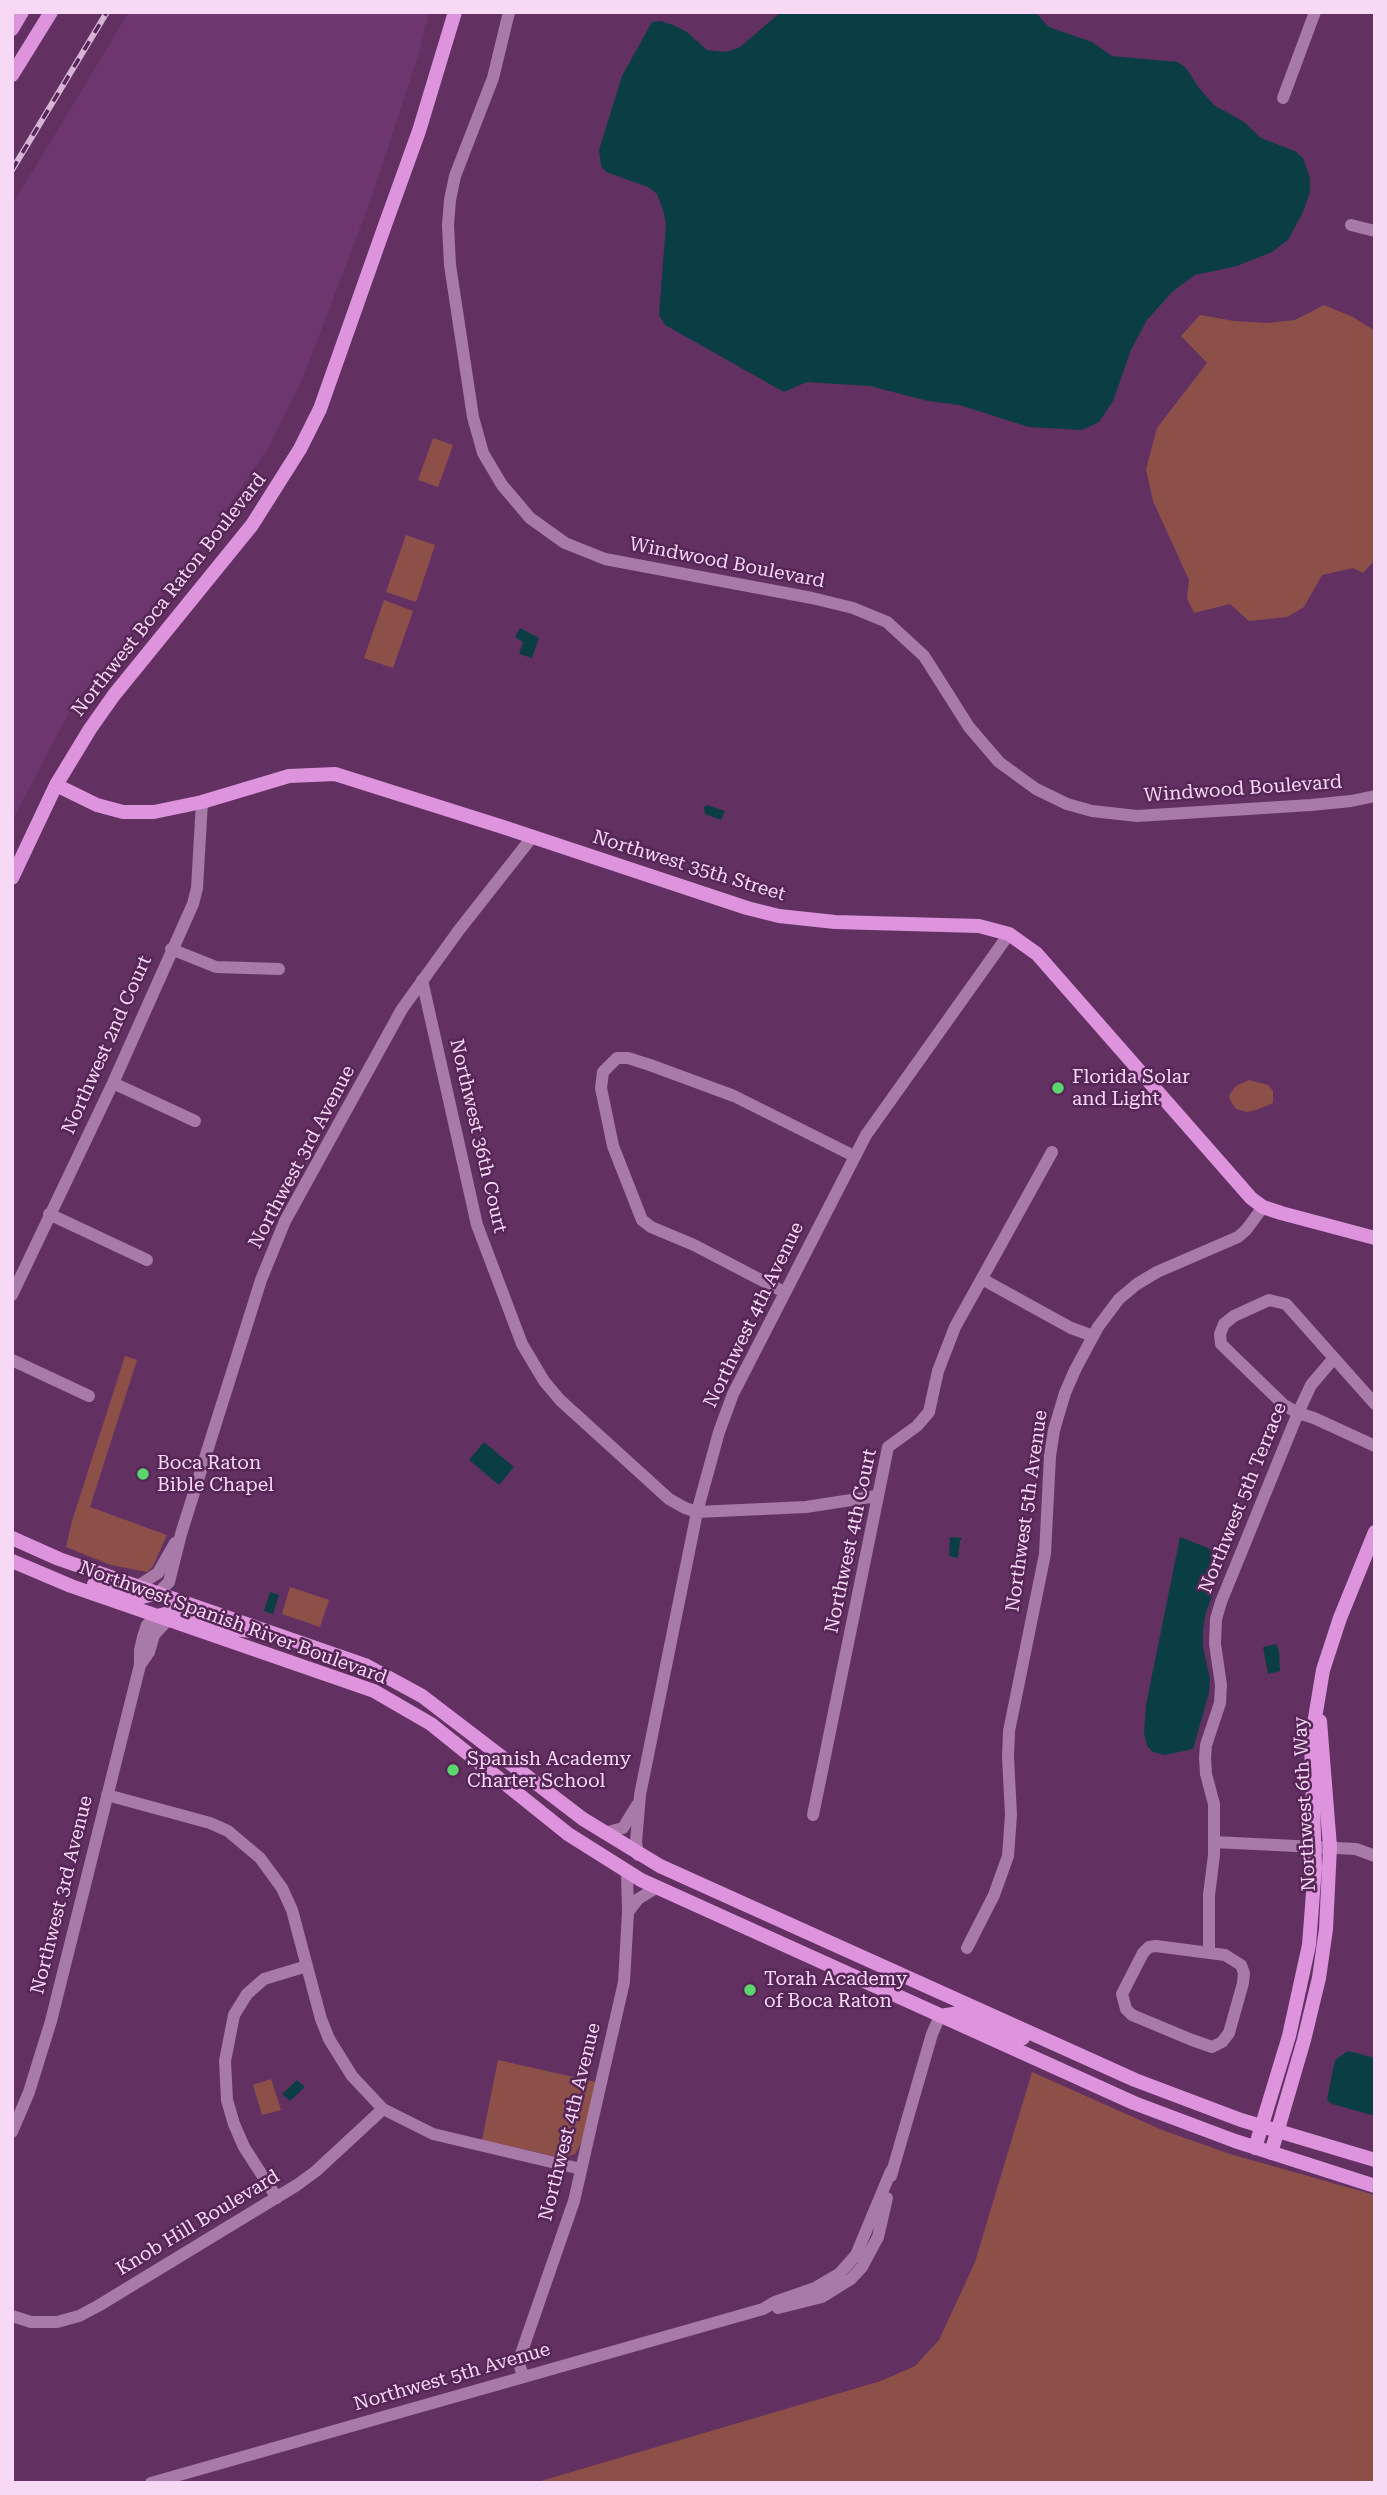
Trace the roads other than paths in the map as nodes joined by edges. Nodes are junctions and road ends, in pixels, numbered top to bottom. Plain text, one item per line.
1 (22, 12) edge
2 (51, 12) edge
3 (455, 12) edge
4 (509, 12) edge
5 (1315, 12) edge
6 (12, 29) edge
7 (12, 75) edge
8 (1283, 98) dead end
9 (1351, 225) dead end
10 (1375, 231) edge
11 (56, 785) junction
12 (1375, 796) edge
13 (202, 802) junction
14 (533, 836) junction
15 (12, 878) edge
16 (1009, 934) junction
17 (172, 949) junction
18 (279, 969) dead end
19 (422, 980) junction
20 (113, 1083) junction
21 (195, 1121) dead end
22 (1052, 1152) dead end
23 (854, 1156) junction
24 (1263, 1207) junction
25 (49, 1214) junction
26 (1375, 1237) edge
27 (147, 1260) dead end
28 (982, 1279) junction
29 (784, 1292) junction
30 (12, 1295) edge
31 (1093, 1336) junction
32 (1335, 1358) junction
33 (12, 1360) edge
34 (89, 1396) dead end
35 (1375, 1404) edge
36 (1298, 1413) junction
37 (1375, 1446) edge
38 (877, 1496) junction
39 (697, 1511) junction
40 (1375, 1532) edge
41 (181, 1534) junction
42 (12, 1538) edge
43 (12, 1561) edge
44 (41, 1574) junction
45 (138, 1586) junction
46 (158, 1593) junction
47 (163, 1618) junction
48 (274, 1632) junction
49 (281, 1658) junction
50 (388, 1676) junction
51 (1318, 1699) junction
52 (107, 1795) junction
53 (639, 1802) junction
54 (813, 1815) dead end
55 (604, 1833) junction
56 (1214, 1842) junction
57 (1314, 1846) junction
58 (1330, 1847) junction
59 (638, 1855) junction
60 (1375, 1856) edge
61 (627, 1873) junction
62 (656, 1888) junction
63 (628, 1912) junction
64 (967, 1948) dead end
65 (1209, 1952) junction
66 (307, 1966) junction
67 (940, 2017) junction
68 (1059, 2046) junction
69 (383, 2109) junction
70 (1262, 2127) junction
71 (1277, 2131) junction
72 (12, 2132) edge
73 (1255, 2148) junction
74 (1271, 2153) junction
75 (1375, 2160) edge
76 (581, 2169) junction
77 (1375, 2186) edge
78 (277, 2198) junction
79 (12, 2316) edge
80 (523, 2377) junction
81 (151, 2483) edge

1 - 6 main road
2 - 7 main road
3 - 11 main road, Northwest Boca Raton Boulevard
4 - 12 street, Windwood Boulevard
5 - 8 street
9 - 10 street
11 - 13 main road, Northwest 35th Street
11 - 15 main road, Northwest Boca Raton Boulevard
13 - 14 main road, Northwest 35th Street
13 - 17 street, Northwest 2nd Court
14 - 16 main road, Northwest 35th Street
14 - 19 street, Northwest 3rd Avenue
16 - 23 street, Northwest 4th Avenue
16 - 24 main road, Northwest 35th Street
17 - 18 street
17 - 20 street, Northwest 2nd Court
19 - 39 street, Northwest 36th Court
19 - 41 street, Northwest 3rd Avenue
20 - 21 street
20 - 25 street, Northwest 2nd Court
22 - 28 street, Northwest 4th Court
23 - 29 street, Northwest 4th Avenue
23 - 29 street
24 - 26 main road, Northwest 35th Street
24 - 31 street, Northwest 5th Avenue
25 - 27 street
25 - 30 street, Northwest 2nd Court
28 - 31 street
28 - 38 street, Northwest 4th Court
29 - 39 street, Northwest 4th Avenue
31 - 64 street, Northwest 5th Avenue
32 - 35 street
32 - 36 street, Northwest 5th Terrace
32 - 36 street
33 - 34 street
36 - 37 street
36 - 56 street, Northwest 5th Terrace
38 - 39 street
38 - 54 street, Northwest 4th Court
39 - 53 street, Northwest 4th Avenue
40 - 51 main road, Northwest 6th Way
41 - 45 street, Northwest 3rd Avenue
41 - 46 street, Northwest 3rd Avenue
42 - 45 main road, Northwest Spanish River Boulevard
43 - 44 main road, Northwest Spanish River Boulevard
44 - 46 main road
44 - 47 main road, Northwest Spanish River Boulevard
45 - 46 main road, Northwest Spanish River Boulevard
46 - 48 main road, Northwest Spanish River Boulevard
47 - 48 main road
47 - 49 main road, Northwest Spanish River Boulevard
47 - 52 street, Northwest 3rd Avenue
48 - 50 main road, Northwest Spanish River Boulevard
49 - 50 main road
49 - 61 main road, Northwest Spanish River Boulevard
50 - 55 main road, Northwest Spanish River Boulevard
51 - 57 main road, Northwest 6th Way
51 - 58 main road, Northwest 6th Way
52 - 66 street
52 - 72 street, Northwest 3rd Avenue
53 - 55 street, Northwest 4th Avenue
53 - 59 street, Northwest 4th Avenue
55 - 59 main road, Northwest Spanish River Boulevard
56 - 57 street
56 - 65 street, Northwest 5th Terrace
57 - 58 street
57 - 70 main road, Northwest 6th Way
58 - 60 street
58 - 71 main road, Northwest 6th Way
59 - 68 main road, Northwest Spanish River Boulevard
61 - 62 main road, Northwest Spanish River Boulevard
61 - 63 street, Northwest 4th Avenue
62 - 63 street
62 - 67 main road, Northwest Spanish River Boulevard
63 - 76 street, Northwest 4th Avenue
65 - 65 street
66 - 69 street
66 - 78 street
67 - 68 main road
67 - 73 main road, Northwest Spanish River Boulevard
67 - 80 street, Northwest 5th Avenue
68 - 70 main road, Northwest Spanish River Boulevard
69 - 76 street
69 - 78 street, Knob Hill Boulevard
70 - 71 main road, Northwest Spanish River Boulevard
70 - 73 main road, Northwest 6th Way
71 - 74 main road, Northwest 6th Way
71 - 75 main road, Northwest Spanish River Boulevard
73 - 74 main road, Northwest Spanish River Boulevard
74 - 77 main road, Northwest Spanish River Boulevard
76 - 80 street, Northwest 4th Avenue
78 - 79 street, Knob Hill Boulevard
80 - 81 street, Northwest 5th Avenue

